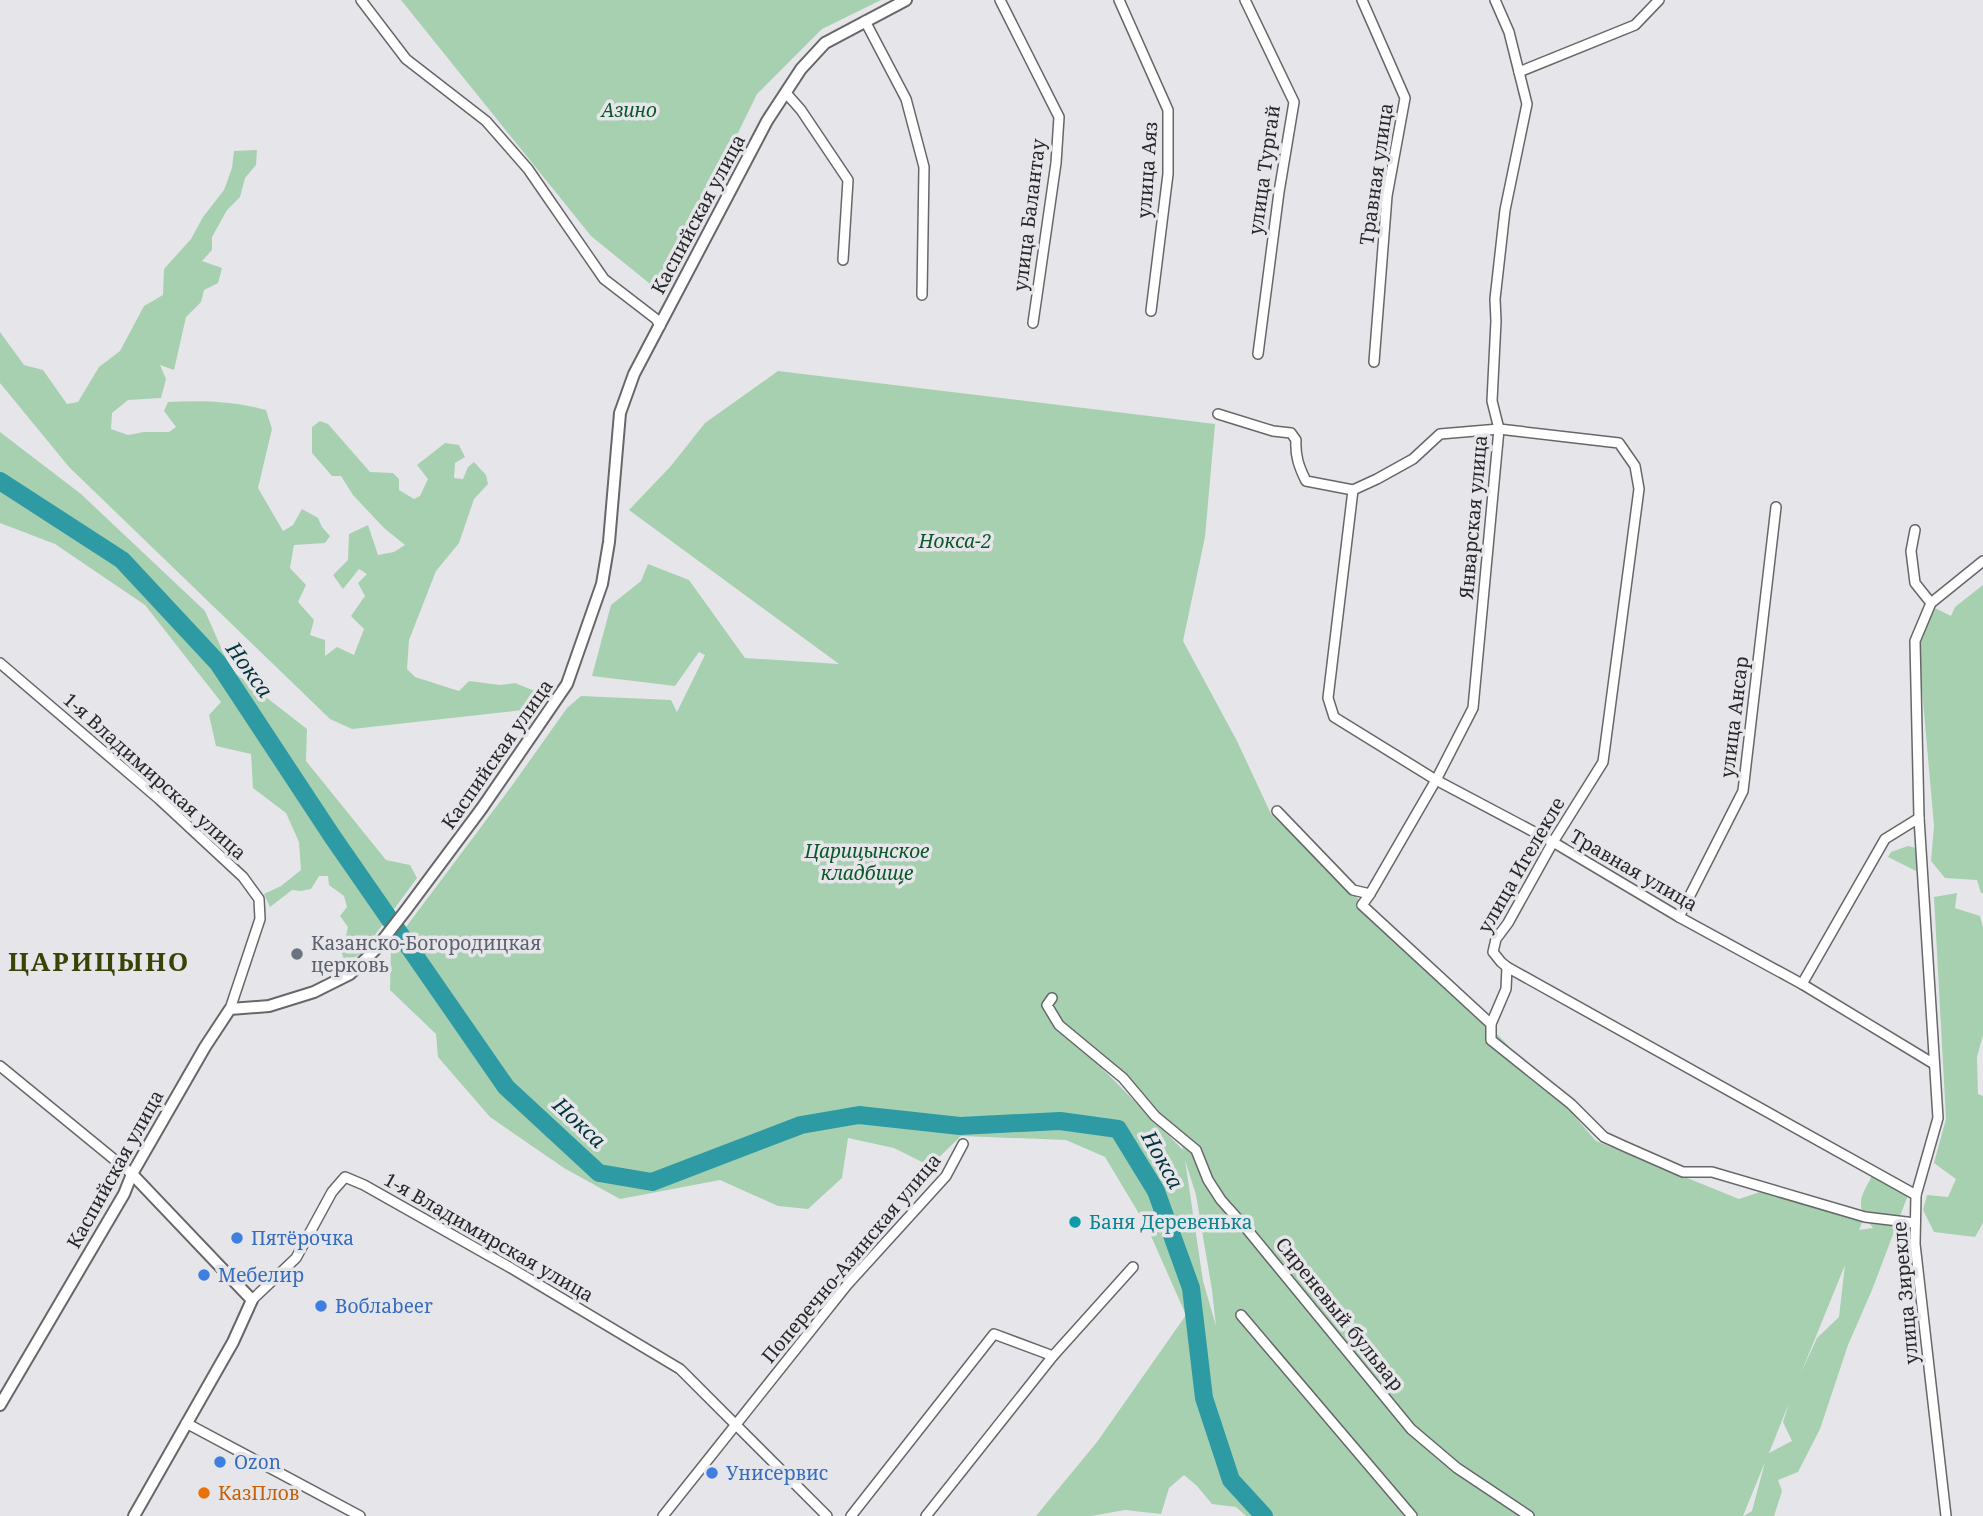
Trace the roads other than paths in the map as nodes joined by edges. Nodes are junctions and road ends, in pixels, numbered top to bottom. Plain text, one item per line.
1 (361, 0) edge
2 (906, 0) edge
3 (1000, 0) edge
4 (1119, 0) edge
5 (1245, 0) edge
6 (1362, 0) edge
7 (1495, 0) edge
8 (1659, 0) edge
9 (864, 21) junction
10 (1519, 72) junction
11 (786, 93) junction
12 (843, 260) dead end
13 (922, 295) dead end
14 (1151, 311) dead end
15 (1032, 323) dead end
16 (660, 326) junction
17 (1258, 354) dead end
18 (1374, 362) dead end
19 (1219, 414) dead end
20 (1499, 429) junction
21 (1353, 490) junction
22 (1776, 507) dead end
23 (1915, 530) dead end
24 (1983, 561) edge
25 (1931, 604) junction
26 (0, 663) edge
27 (1436, 779) junction
28 (1277, 811) dead end
29 (1919, 818) junction
30 (1553, 842) junction
31 (1370, 894) junction
32 (1679, 917) junction
33 (1507, 967) junction
34 (1802, 984) junction
35 (1052, 998) dead end
36 (230, 1009) junction
37 (1491, 1024) junction
38 (1934, 1064) junction
39 (0, 1066) edge
40 (963, 1144) dead end
41 (132, 1174) junction
42 (1916, 1195) junction
43 (1915, 1223) junction
44 (1133, 1267) dead end
45 (252, 1300) junction
46 (1241, 1315) dead end
47 (1053, 1356) junction
48 (0, 1405) edge
49 (186, 1423) junction
50 (737, 1425) junction
51 (134, 1516) edge
52 (360, 1516) edge
53 (663, 1516) edge
54 (827, 1516) edge
55 (851, 1516) edge
56 (926, 1516) edge
57 (1412, 1516) edge
58 (1528, 1516) edge
59 (1945, 1516) edge

1 - 16 street
2 - 9 street, Каспийская улица
3 - 15 street, улица Балантау
4 - 14 street, улица Аяз
5 - 17 street, улица Тургай
6 - 18 street, Травная улица
7 - 10 street, Январская улица
8 - 10 street
9 - 11 street, Каспийская улица
9 - 13 street
10 - 20 street, Январская улица
11 - 12 street
11 - 16 street, Каспийская улица
16 - 36 street, Каспийская улица
19 - 21 street
20 - 21 street, улица Игелекле
20 - 27 street, Январская улица
20 - 30 street, улица Игелекле
21 - 27 street, Травная улица
22 - 32 street, улица Ансар
23 - 25 street
24 - 25 street
25 - 29 street, улица Зирекле
26 - 36 street, 1-я Владимирская улица
27 - 30 street, Травная улица
27 - 31 street, Январская улица
28 - 31 street
29 - 34 street
29 - 38 street, улица Зирекле
30 - 32 street, Травная улица
30 - 33 street, улица Игелекле
31 - 37 street, Январская улица
32 - 34 street, Травная улица
33 - 37 street
33 - 42 street
34 - 38 street, Травная улица
35 - 58 street, Сиреневый бульвар
36 - 41 street, Каспийская улица
37 - 43 street
38 - 42 street, улица Зирекле
39 - 41 street
40 - 50 street, Поперечно-Азинская улица
41 - 45 street
41 - 48 street, Каспийская улица
42 - 43 street, улица Зирекле
43 - 59 street, улица Зирекле
44 - 47 street
45 - 49 street
45 - 50 street, 1-я Владимирская улица
46 - 57 street
47 - 55 street
47 - 56 street
49 - 51 street
49 - 52 street
50 - 53 street, Поперечно-Азинская улица
50 - 54 street

